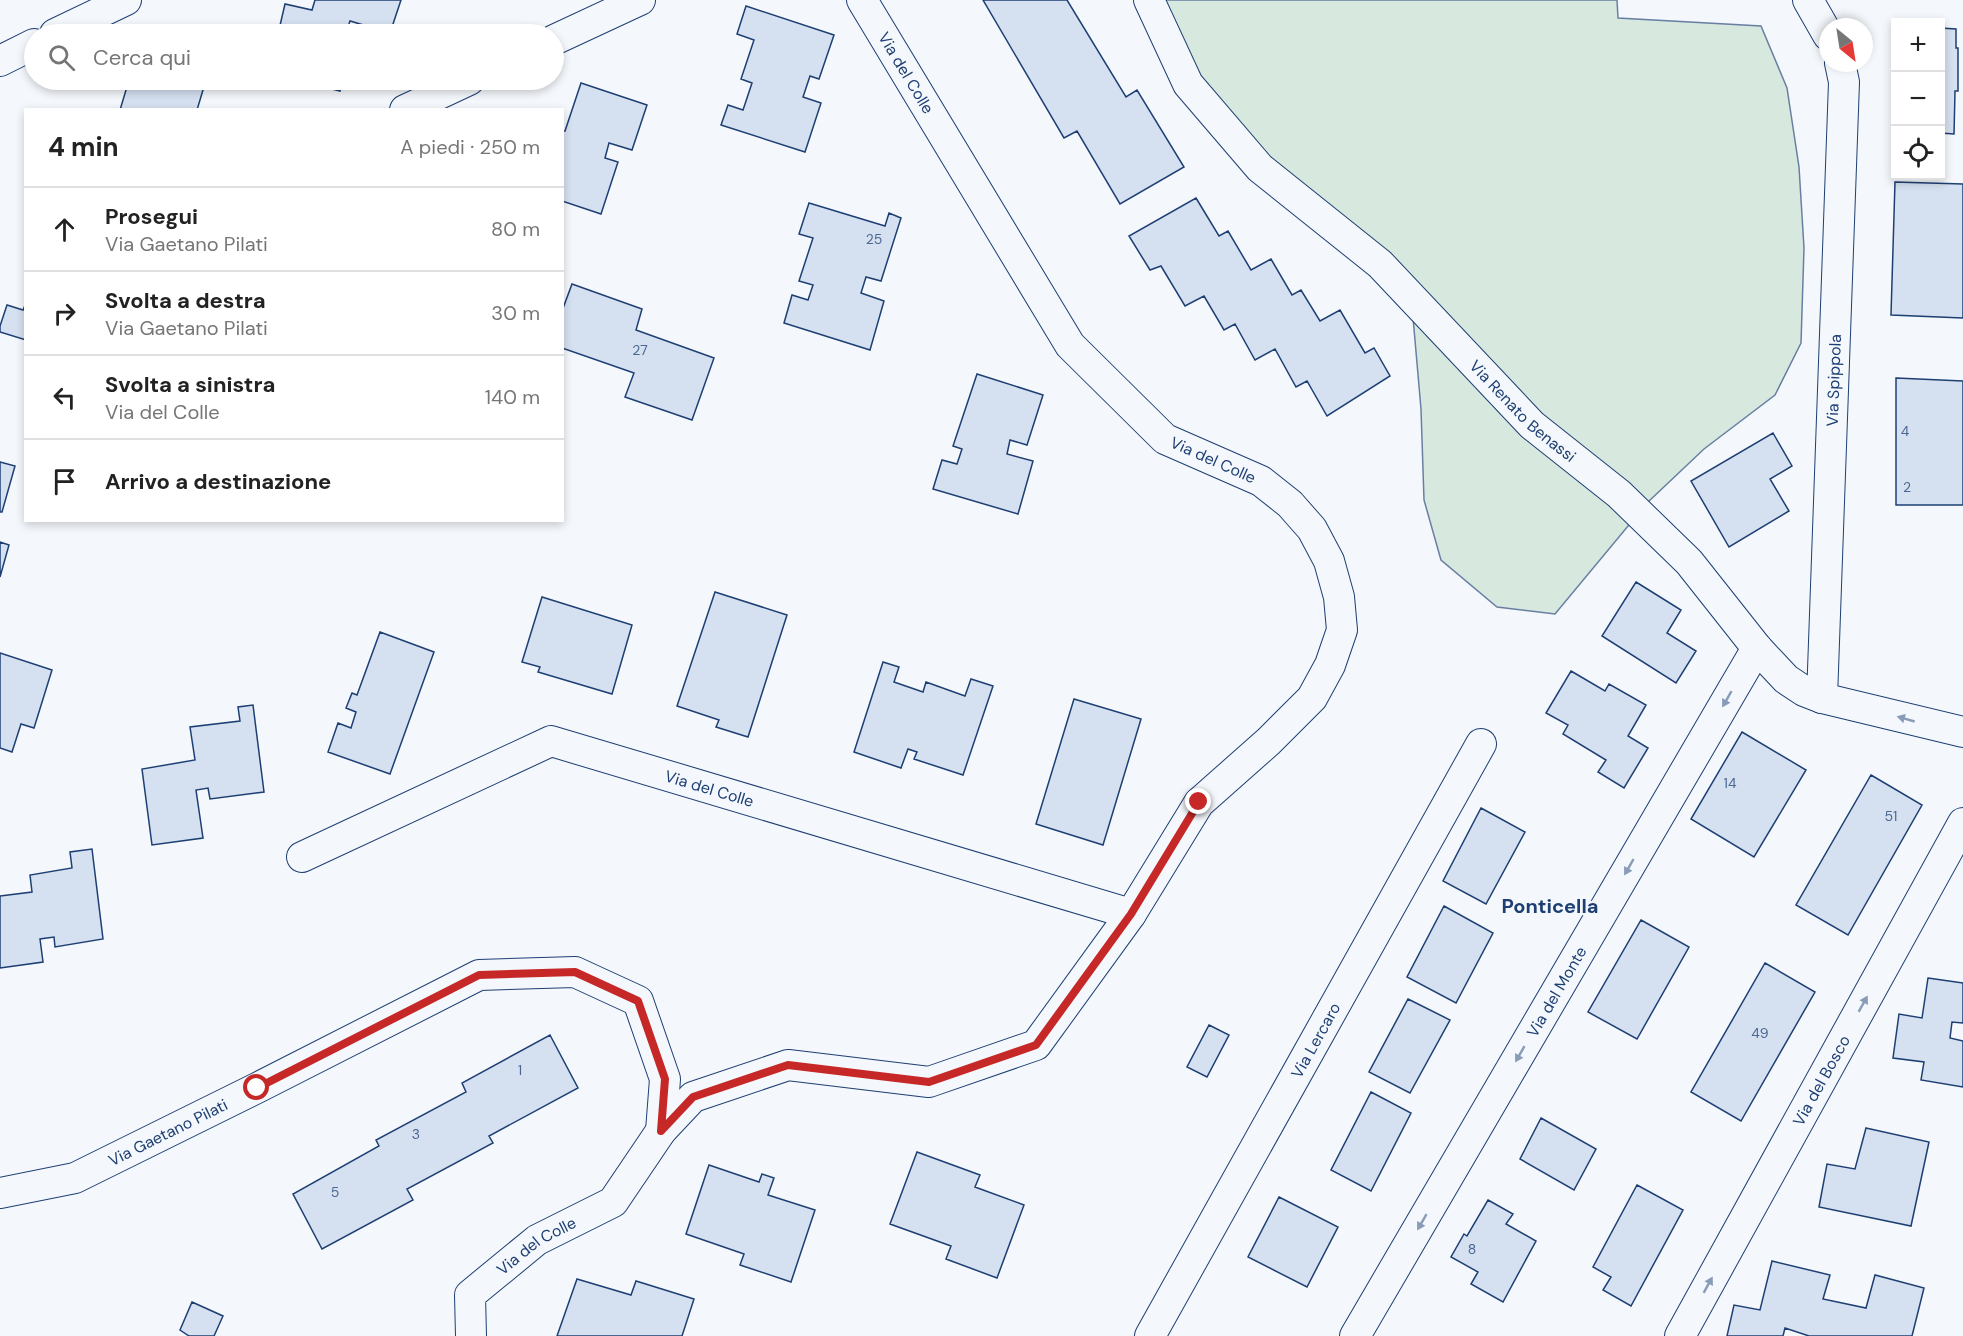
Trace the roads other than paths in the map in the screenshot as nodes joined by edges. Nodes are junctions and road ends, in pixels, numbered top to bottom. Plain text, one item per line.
1 (126, 0) edge
2 (640, 0) edge
3 (862, 0) edge
4 (1149, 0) edge
5 (1808, 0) edge
6 (1819, 19) edge
7 (76, 24) edge
8 (564, 35) edge
9 (24, 49) edge
10 (0, 61) edge
11 (1842, 72) edge
12 (448, 90) edge
13 (409, 108) edge
14 (1757, 648) junction
15 (1822, 698) junction
16 (1963, 732) edge
17 (1481, 744) dead end
18 (1963, 823) edge
19 (302, 857) dead end
20 (1131, 914) junction
21 (661, 1131) junction
22 (0, 1193) edge
23 (471, 1336) edge
24 (1150, 1336) edge
25 (1355, 1336) edge
26 (1680, 1336) edge

1 - 7 street
2 - 8 street
3 - 20 street, Via del Colle
4 - 14 street, Via Renato Benassi
5 - 6 street
9 - 10 street
11 - 15 street, Via Spippola
12 - 13 street
14 - 15 street, Via Renato Benassi
14 -> 25 street, Via del Monte
16 -> 15 street, Via Renato Benassi
17 - 24 street, Via Lercaro
26 -> 18 street, Via del Bosco
19 - 20 street, Via del Colle
20 - 21 street, Via del Colle
21 - 22 street, Via Gaetano Pilati
21 - 23 street, Via del Colle

